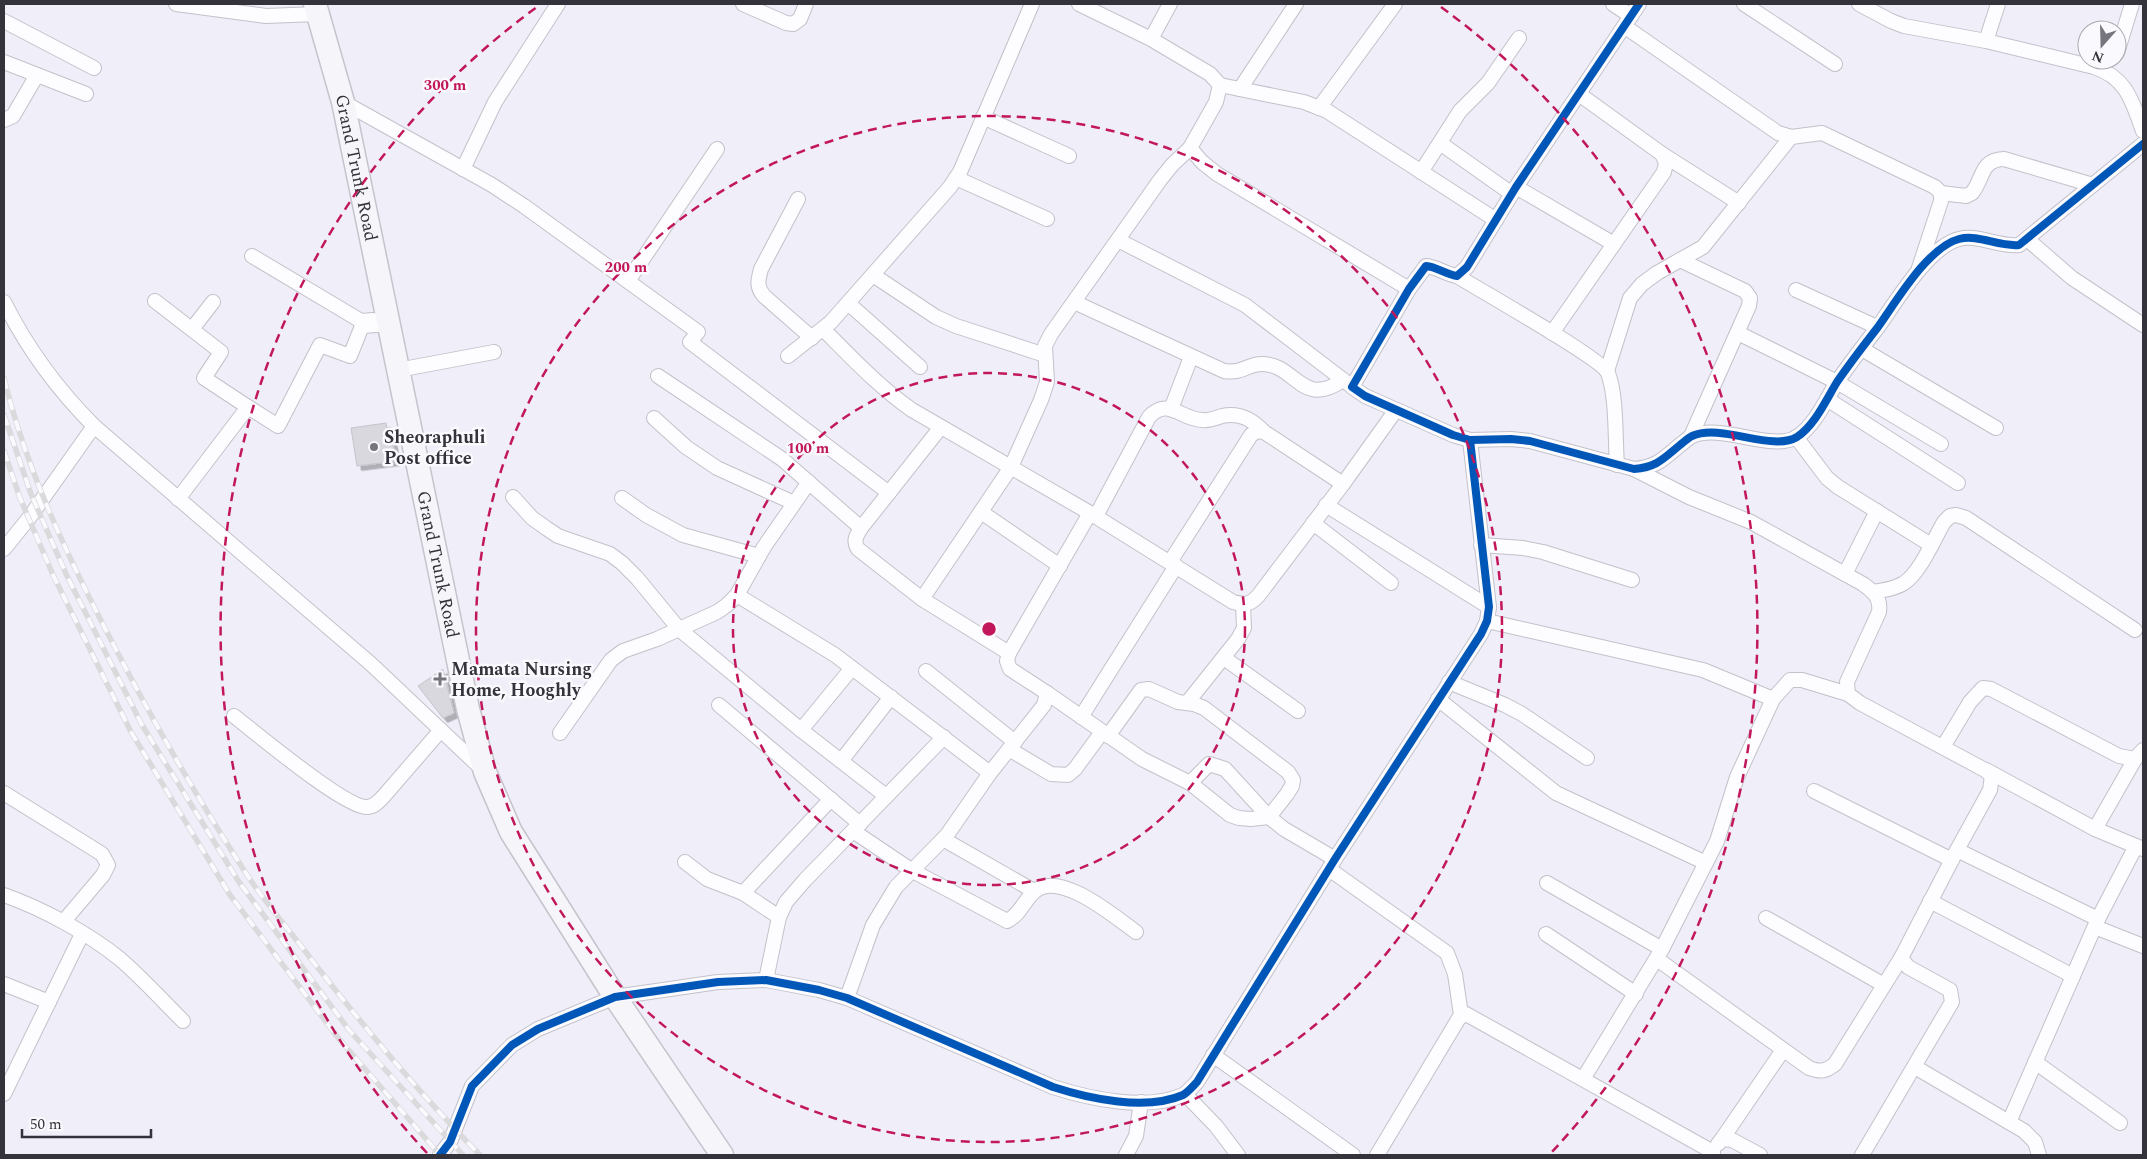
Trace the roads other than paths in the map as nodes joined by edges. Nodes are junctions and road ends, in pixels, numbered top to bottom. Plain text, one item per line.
1 (176, 4) edge
2 (558, 4) edge
3 (743, 4) edge
4 (806, 4) edge
5 (1032, 4) edge
6 (1079, 4) edge
7 (1170, 4) edge
8 (1296, 4) edge
9 (1395, 4) edge
10 (1613, 4) edge
11 (1639, 4) edge
12 (1744, 4) edge
13 (1860, 4) edge
14 (1998, 4) edge
15 (2132, 4) edge
16 (317, 9) edge
17 (2127, 20) edge
18 (4, 21) edge
19 (1628, 21) junction
20 (1519, 38) dead end
21 (1150, 39) junction
22 (1986, 40) junction
23 (4, 62) edge
24 (2077, 63) edge
25 (1835, 64) dead end
26 (94, 68) dead end
27 (2115, 70) edge
28 (37, 75) junction
29 (1220, 85) junction
30 (1240, 89) junction
31 (86, 94) dead end
32 (1579, 94) junction
33 (343, 102) junction
34 (1318, 108) junction
35 (983, 117) junction
36 (4, 120) edge
37 (2143, 131) edge
38 (1791, 137) junction
39 (1440, 143) junction
40 (2143, 144) edge
41 (1190, 148) junction
42 (717, 150) dead end
43 (1662, 154) junction
44 (1069, 156) dead end
45 (463, 169) junction
46 (1421, 172) junction
47 (956, 178) junction
48 (2093, 185) junction
49 (1514, 190) junction
50 (1940, 193) junction
51 (798, 199) dead end
52 (1739, 203) junction
53 (1047, 219) dead end
54 (1496, 220) junction
55 (2027, 239) junction
56 (1118, 240) junction
57 (1614, 244) junction
58 (252, 256) dead end
59 (1680, 260) junction
60 (1919, 269) junction
61 (873, 275) junction
62 (1456, 276) junction
63 (628, 280) junction
64 (1409, 289) junction
65 (1796, 290) dead end
66 (155, 301) dead end
67 (4, 302) edge
68 (213, 302) dead end
69 (1074, 302) junction
70 (848, 303) junction
71 (389, 321) junction
72 (2142, 322) edge
73 (1877, 327) junction
74 (192, 329) junction
75 (823, 329) junction
76 (1552, 333) junction
77 (1738, 333) junction
78 (812, 338) junction
79 (1862, 349) junction
80 (494, 352) dead end
81 (1045, 355) junction
82 (788, 356) dead end
83 (1191, 357) junction
84 (920, 367) dead end
85 (398, 370) junction
86 (1608, 371) junction
87 (658, 376) dead end
88 (1837, 382) junction
89 (1348, 384) junction
90 (1826, 399) junction
91 (248, 407) junction
92 (1171, 409) junction
93 (1396, 410) junction
94 (654, 418) dead end
95 (94, 426) junction
96 (941, 427) junction
97 (1996, 428) dead end
98 (1264, 432) junction
99 (1691, 436) junction
100 (1796, 437) junction
101 (1470, 440) junction
102 (1941, 444) dead end
103 (1617, 465) junction
104 (1011, 467) junction
105 (1634, 469) junction
106 (809, 482) junction
107 (1958, 483) dead end
108 (1343, 484) junction
109 (889, 493) junction
110 (513, 497) dead end
111 (622, 498) dead end
112 (178, 499) junction
113 (794, 503) junction
114 (1326, 505) junction
115 (981, 512) junction
116 (1877, 512) junction
117 (1093, 515) junction
118 (1312, 523) junction
119 (861, 528) junction
120 (1481, 545) junction
121 (1931, 545) junction
122 (4, 549) edge
123 (760, 556) junction
124 (1173, 564) junction
125 (1060, 566) junction
126 (1845, 574) junction
127 (1632, 580) dead end
128 (1391, 583) dead end
129 (1874, 592) junction
130 (737, 595) junction
131 (922, 599) junction
132 (1243, 604) junction
133 (1488, 614) junction
134 (679, 629) junction
135 (2135, 630) dead end
136 (1009, 653) junction
137 (1224, 658) junction
138 (852, 668) junction
139 (926, 671) dead end
140 (1449, 682) junction
141 (1047, 693) junction
142 (1848, 694) junction
143 (891, 697) junction
144 (1773, 698) junction
145 (1438, 699) junction
146 (1187, 703) junction
147 (719, 705) dead end
148 (1298, 711) dead end
149 (234, 716) dead end
150 (1081, 717) junction
151 (441, 730) junction
152 (801, 730) junction
153 (560, 733) dead end
154 (1105, 734) junction
155 (944, 737) junction
156 (1012, 746) junction
157 (1943, 747) junction
158 (2139, 755) edge
159 (1587, 758) dead end
160 (841, 761) junction
161 (1985, 770) junction
162 (485, 772) junction
163 (990, 773) junction
164 (1190, 783) junction
165 (1814, 792) dead end
166 (4, 793) edge
167 (886, 796) junction
168 (831, 799) junction
169 (1269, 816) junction
170 (856, 827) junction
171 (2095, 829) junction
172 (943, 839) junction
173 (2139, 848) edge
174 (1954, 855) junction
175 (685, 862) dead end
176 (1706, 863) junction
177 (1332, 864) junction
178 (911, 870) junction
179 (1547, 882) dead end
180 (1034, 891) junction
181 (743, 893) junction
182 (4, 895) edge
183 (1930, 901) junction
184 (779, 917) junction
185 (1766, 918) dead end
186 (64, 921) junction
187 (2096, 923) junction
188 (1136, 932) dead end
189 (82, 934) junction
190 (1546, 934) dead end
191 (2143, 946) edge
192 (1660, 954) junction
193 (1901, 958) junction
194 (2073, 976) junction
195 (766, 980) junction
196 (4, 984) edge
197 (1884, 985) junction
198 (1636, 994) junction
199 (615, 997) junction
200 (847, 998) junction
201 (49, 1002) junction
202 (1461, 1015) junction
203 (183, 1021) dead end
204 (1783, 1050) junction
205 (1214, 1055) junction
206 (2036, 1062) junction
207 (1915, 1067) junction
208 (1583, 1079) junction
209 (4, 1094) edge
210 (1185, 1094) junction
211 (1141, 1102) junction
212 (2009, 1122) junction
213 (2120, 1123) dead end
214 (1722, 1139) junction
215 (1712, 1153) edge
216 (440, 1155) edge
217 (722, 1155) edge
218 (1126, 1155) edge
219 (1238, 1155) edge
220 (1353, 1155) edge
221 (1376, 1155) edge
222 (1760, 1155) edge
223 (1862, 1155) edge
224 (2039, 1155) edge

1 - 16 street
2 - 45 street
3 - 4 street
5 - 35 street
6 - 21 street
7 - 21 street
8 - 30 street
9 - 34 street
10 - 19 street
11 - 19 street
12 - 25 street
13 - 22 street
14 - 22 street
15 - 17 street
16 - 33 main road, Grand Trunk Road
18 - 26 street
19 - 32 street
19 - 38 street
20 - 39 street
21 - 29 street
22 - 24 street
23 - 28 street
27 - 37 street
28 - 31 street
28 - 36 street
29 - 30 street
29 - 41 street
30 - 34 street
32 - 43 street
32 - 49 street
33 - 45 street
33 - 71 main road, Grand Trunk Road
34 - 46 street
35 - 44 street
35 - 47 street
38 - 50 street
38 - 52 street
39 - 46 street
39 - 49 street
40 - 48 street
41 - 56 street
41 - 64 street
42 - 63 street
43 - 52 street
43 - 57 street
45 - 63 street
46 - 54 street
47 - 53 street
47 - 61 street
48 - 50 street
48 - 55 street
49 - 54 street
49 - 57 street
50 - 60 street
51 - 78 street
52 - 59 street
54 - 62 street
55 - 60 street
55 - 72 street
56 - 69 street
56 - 89 street
57 - 76 street
58 - 71 street
59 - 77 street
59 - 86 street
60 - 73 street
61 - 70 street
61 - 81 street
62 - 64 street
62 - 76 street
63 - 109 street
64 - 89 street
65 - 73 street
66 - 74 street
67 - 95 street
68 - 74 street
69 - 81 street
69 - 83 street
70 - 75 street
70 - 84 street
71 - 85 main road, Grand Trunk Road
71 - 91 street
73 - 79 street
74 - 91 street
75 - 78 street
75 - 96 street
76 - 86 street
77 - 88 street
77 - 99 street
78 - 82 street
79 - 88 street
79 - 97 street
80 - 85 street
81 - 104 street
83 - 89 street
83 - 92 street
85 - 162 main road, Grand Trunk Road
86 - 103 street
87 - 106 street
88 - 90 street
88 - 102 street
89 - 93 street
90 - 100 street
90 - 107 street
91 - 112 street
92 - 98 street
92 - 117 street
93 - 101 street
93 - 108 street
94 - 113 street
95 - 112 street
95 - 122 street
96 - 104 street
96 - 109 street
98 - 108 street
98 - 124 street
99 - 100 street
99 - 105 street
100 - 116 street
101 - 103 street
101 - 120 street
103 - 105 street
104 - 115 street
104 - 117 street
105 - 126 street
106 - 113 street
106 - 119 street
108 - 114 street
109 - 119 street
110 - 134 street
111 - 123 street
112 - 151 street
113 - 123 street
114 - 118 street
114 - 133 street
115 - 125 street
115 - 131 street
116 - 121 street
116 - 126 street
117 - 124 street
117 - 125 street
118 - 128 street
118 - 132 street
119 - 131 street
120 - 127 street
120 - 133 street
121 - 129 street
121 - 135 street
123 - 130 street
124 - 132 street
124 - 150 street
125 - 136 street
126 - 129 street
129 - 142 street
130 - 134 street
130 - 138 street
131 - 136 street
132 - 137 street
133 - 140 street
133 - 144 street
134 - 152 street
134 - 153 street
136 - 141 street
137 - 146 street
137 - 148 street
138 - 143 street
138 - 152 street
139 - 156 street
140 - 145 street
140 - 159 street
141 - 150 street
141 - 156 street
142 - 144 street
142 - 157 street
143 - 155 street
143 - 160 street
144 - 176 street
145 - 176 street
145 - 177 street
146 - 154 street
146 - 169 street
147 - 168 street
149 - 151 street
150 - 154 street
151 - 162 street
152 - 160 street
154 - 156 street
154 - 164 street
155 - 163 street
155 - 167 street
156 - 163 street
157 - 158 street
157 - 161 street
158 - 171 street
160 - 167 street
161 - 171 street
161 - 174 street
162 - 199 main road, Grand Trunk Road
163 - 172 street
164 - 169 street
164 - 169 street
165 - 174 street
166 - 186 street
167 - 170 street
168 - 170 street
168 - 181 street
169 - 177 street
170 - 178 street
170 - 184 street
171 - 173 street
172 - 178 street
172 - 180 street
173 - 187 street
174 - 183 street
174 - 187 street
175 - 181 street
176 - 192 street
177 - 202 street
177 - 205 street
178 - 180 street
178 - 200 street
179 - 192 street
180 - 188 street
181 - 184 street
182 - 186 street
183 - 193 street
183 - 194 street
184 - 195 street
185 - 197 street
186 - 189 street
187 - 191 street
187 - 194 street
189 - 201 street
189 - 203 street
190 - 198 street
192 - 198 street
192 - 204 street
193 - 197 street
193 - 207 street
194 - 206 street
195 - 199 street
195 - 200 street
196 - 201 street
197 - 204 street
198 - 208 street
199 - 216 street
199 - 217 main road, Grand Trunk Road
200 - 211 street
201 - 209 street
202 - 208 street
202 - 221 street
204 - 214 street
205 - 210 street
205 - 220 street
206 - 212 street
206 - 213 street
207 - 212 street
207 - 223 street
208 - 215 street
210 - 211 street
210 - 219 street
211 - 218 street
212 - 224 street
214 - 215 street
214 - 222 street

